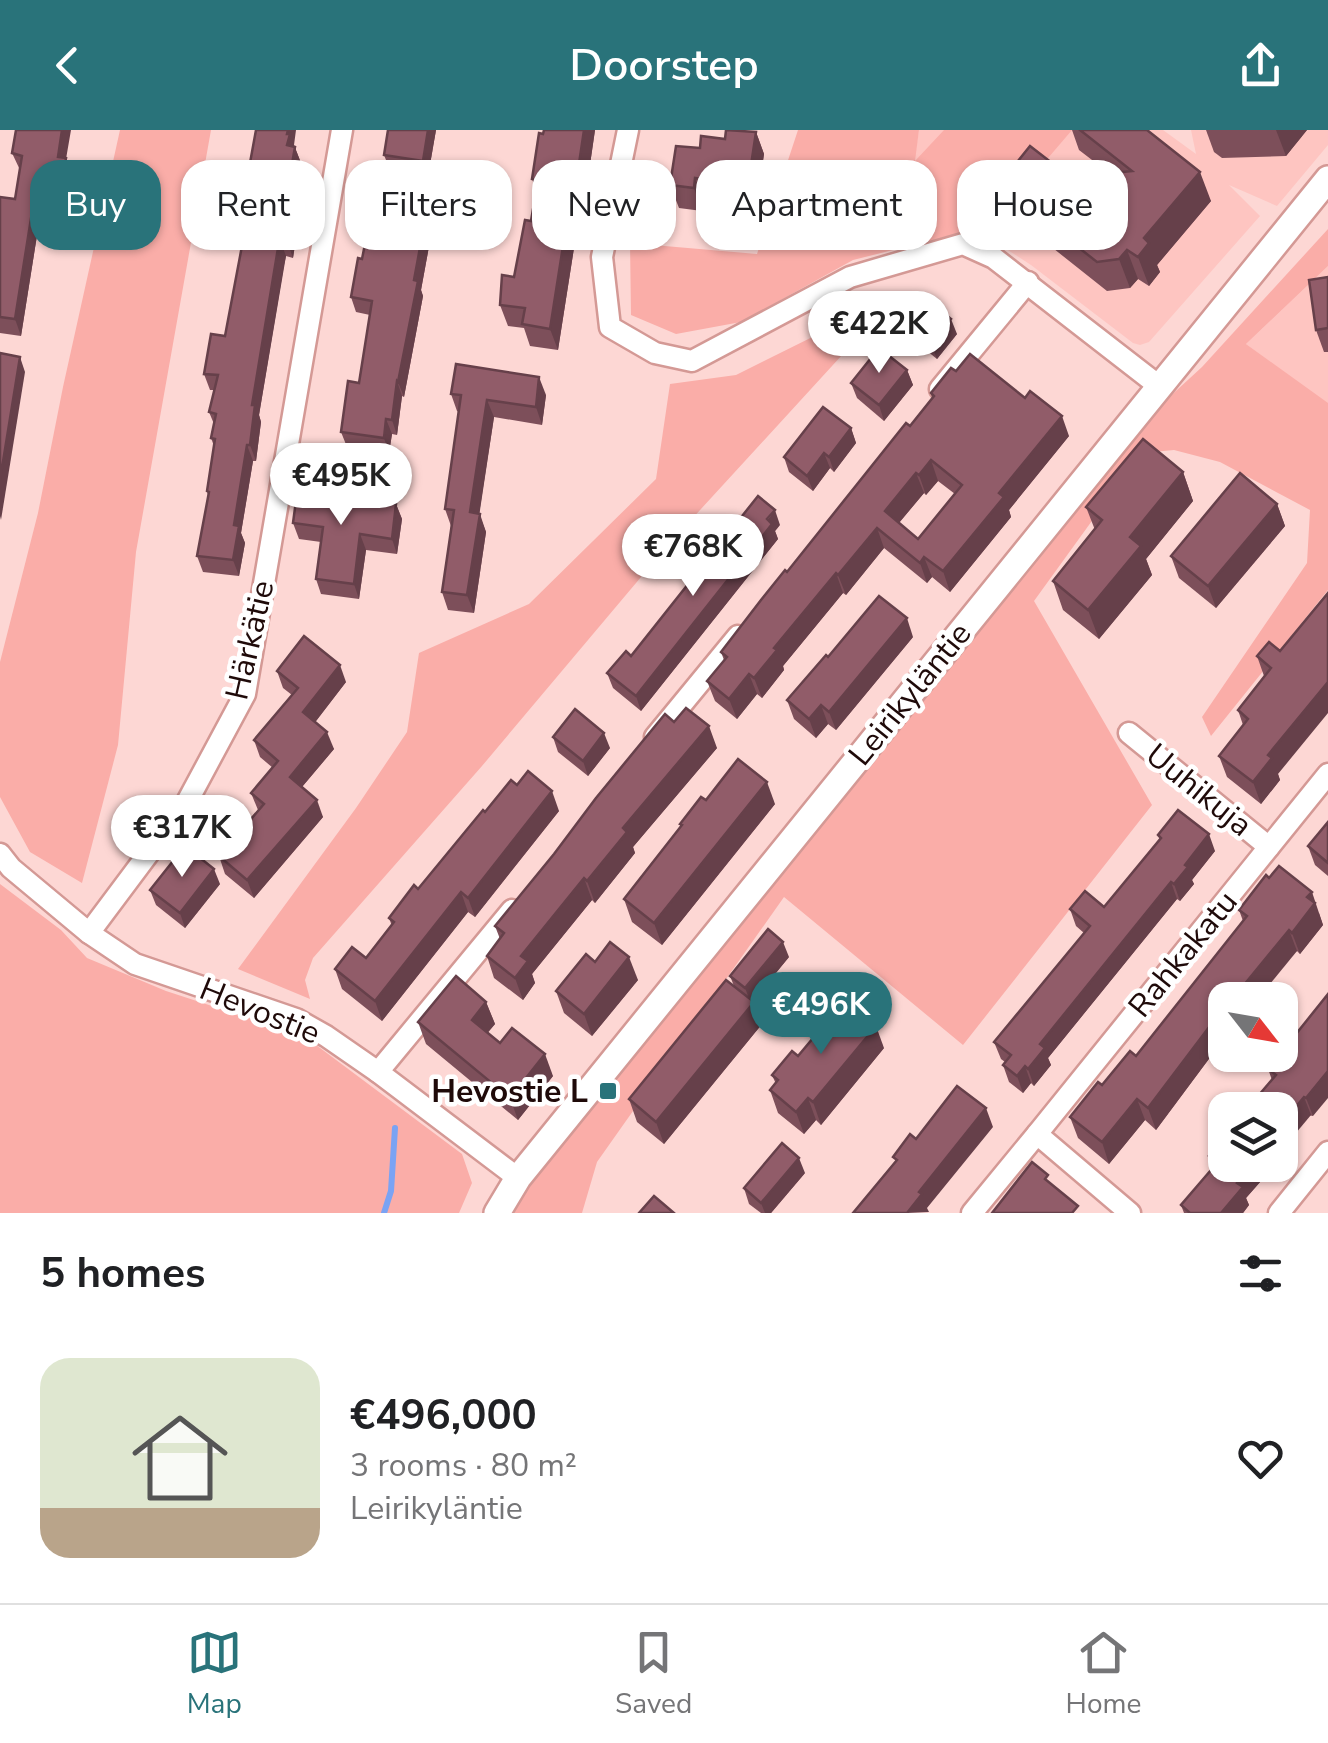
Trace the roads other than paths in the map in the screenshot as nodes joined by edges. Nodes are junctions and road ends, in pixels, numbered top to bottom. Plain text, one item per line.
1 (342, 130) edge
2 (628, 130) edge
3 (1328, 179) edge
4 (1028, 282) junction
5 (1159, 386) junction
6 (932, 399) edge
7 (746, 626) edge
8 (1129, 734) dead end
9 (637, 758) edge
10 (1328, 774) edge
11 (1269, 847) junction
12 (0, 854) edge
13 (527, 892) edge
14 (89, 933) junction
15 (378, 1072) junction
16 (1038, 1134) junction
17 (1328, 1152) edge
18 (518, 1178) junction
19 (496, 1213) edge
20 (972, 1213) edge
21 (1130, 1213) edge
22 (1279, 1213) edge

1 - 14 street, Härkätie
2 - 4 street
3 - 5 street, Leirikyläntie
4 - 5 street
4 - 6 street
5 - 18 street, Leirikyläntie
7 - 9 street
8 - 11 street, Uuhikuja
10 - 11 street, Rahkakatu
11 - 16 street, Rahkakatu
12 - 14 street, Hevostie
13 - 15 street
14 - 15 street, Hevostie
15 - 18 street, Hevostie
16 - 20 street, Rahkakatu
16 - 21 street
17 - 22 street
18 - 19 street, Leirikyläntie

